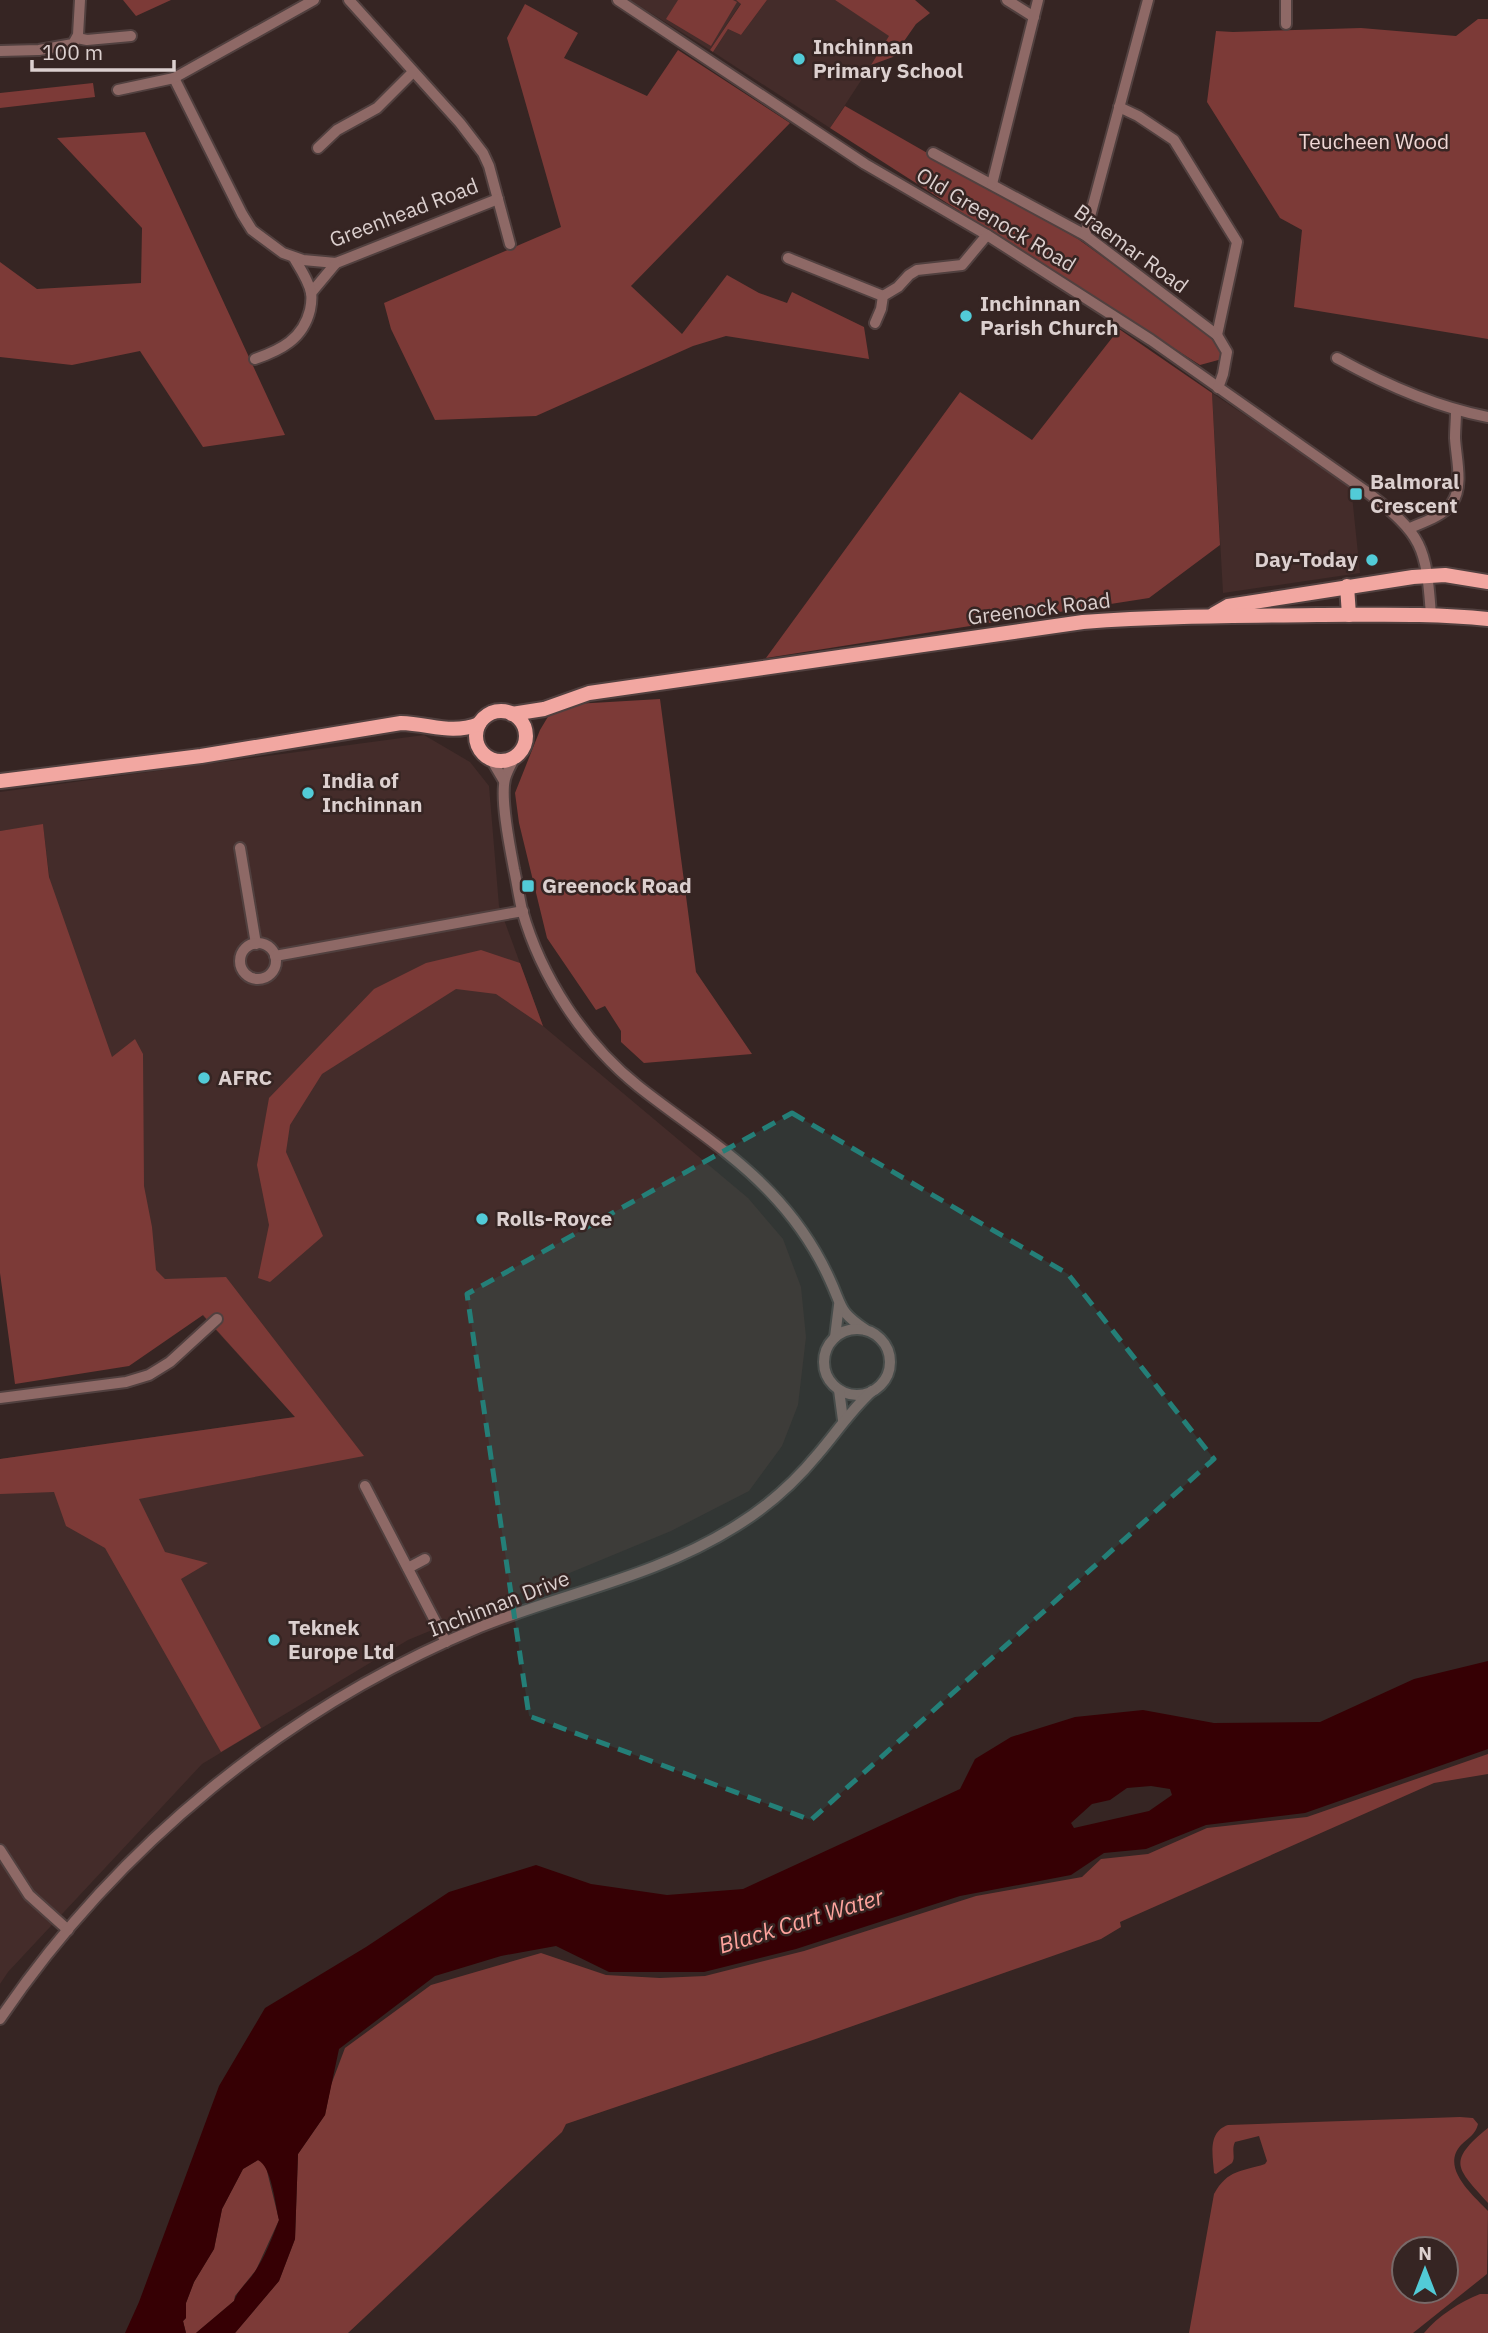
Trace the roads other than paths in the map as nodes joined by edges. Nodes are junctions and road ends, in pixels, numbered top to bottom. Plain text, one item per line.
1 (80, 0) edge
2 (314, 0) edge
3 (349, 0) edge
4 (618, 0) edge
5 (1007, 0) edge
6 (1038, 0) edge
7 (1148, 0) edge
8 (1286, 0) edge
9 (1034, 17) junction
10 (1286, 24) dead end
11 (131, 36) dead end
12 (77, 38) junction
13 (0, 51) edge
14 (413, 72) junction
15 (174, 78) junction
16 (118, 90) dead end
17 (1119, 107) junction
18 (318, 148) dead end
19 (933, 153) dead end
20 (992, 184) junction
21 (498, 199) junction
22 (987, 235) junction
23 (1085, 235) junction
24 (510, 244) dead end
25 (295, 258) junction
26 (788, 258) dead end
27 (336, 263) junction
28 (311, 293) junction
29 (883, 296) junction
30 (875, 323) dead end
31 (1217, 335) junction
32 (1337, 358) dead end
33 (255, 359) dead end
34 (1218, 388) junction
35 (1456, 411) junction
36 (1488, 417) edge
37 (1410, 528) junction
38 (1429, 576) junction
39 (1488, 582) edge
40 (1343, 587) junction
41 (1349, 615) junction
42 (1432, 615) junction
43 (1209, 616) junction
44 (1488, 619) edge
45 (544, 709) junction
46 (512, 714) junction
47 (479, 724) junction
48 (455, 730) junction
49 (525, 732) junction
50 (479, 747) junction
51 (516, 755) junction
52 (491, 759) junction
53 (505, 780) junction
54 (0, 781) edge
55 (240, 848) dead end
56 (523, 911) junction
57 (256, 944) junction
58 (275, 956) junction
59 (839, 1305) junction
60 (217, 1319) dead end
61 (866, 1330) junction
62 (835, 1337) junction
63 (839, 1390) junction
64 (872, 1391) junction
65 (0, 1398) edge
66 (844, 1420) junction
67 (365, 1486) dead end
68 (425, 1559) dead end
69 (408, 1568) junction
70 (446, 1642) junction
71 (0, 1850) edge
72 (68, 1930) junction
73 (0, 2019) edge

1 - 12 street
2 - 15 street
3 - 14 street
4 - 22 street, Old Greenock Road
5 - 9 street
6 - 9 street
7 - 17 street
8 - 10 street
9 - 20 street
11 - 12 street
12 - 13 street
14 - 18 street
14 - 21 street
15 - 16 street
15 - 25 street, Greenhead Road
17 - 23 street
17 - 31 street
19 - 20 street, Braemar Road
20 - 23 street, Braemar Road
21 - 24 street
21 - 27 street, Greenhead Road
22 - 29 street
22 - 34 street, Old Greenock Road
23 - 31 street, Braemar Road
25 - 27 street, Greenhead Road
25 - 28 street
26 - 29 street
27 - 28 street
28 - 33 street
29 - 30 street
31 - 34 street
32 - 35 street
34 - 37 street, Old Greenock Road
35 - 36 street
35 - 37 street
37 - 38 street, Old Greenock Road
38 - 39 main road, Greenock Road
38 - 40 main road, Greenock Road
38 - 42 street, Old Greenock Road
40 - 41 main road
40 - 43 main road, Greenock Road
41 - 42 main road, Greenock Road
41 - 43 main road, Greenock Road
42 - 44 main road, Greenock Road
43 - 45 main road, Greenock Road
45 - 46 main road, Greenock Road
45 - 49 main road
46 - 47 main road
46 - 49 main road
47 - 48 main road
47 - 50 main road
48 - 50 main road
48 - 54 main road
49 - 51 main road
50 - 52 main road
51 - 52 main road
51 - 53 street
52 - 53 street
53 - 56 street
55 - 57 street
56 - 58 street
56 - 59 street
57 - 58 street
57 - 58 street
59 - 61 street
59 - 62 street
60 - 65 street
61 - 62 street
61 - 64 street
62 - 63 street
63 - 64 street
63 - 66 street
64 - 66 street, Inchinnan Drive
66 - 70 street, Inchinnan Drive
67 - 69 street
68 - 69 street
69 - 70 street
70 - 72 street, Inchinnan Drive
71 - 72 street
72 - 73 street, Inchinnan Drive

